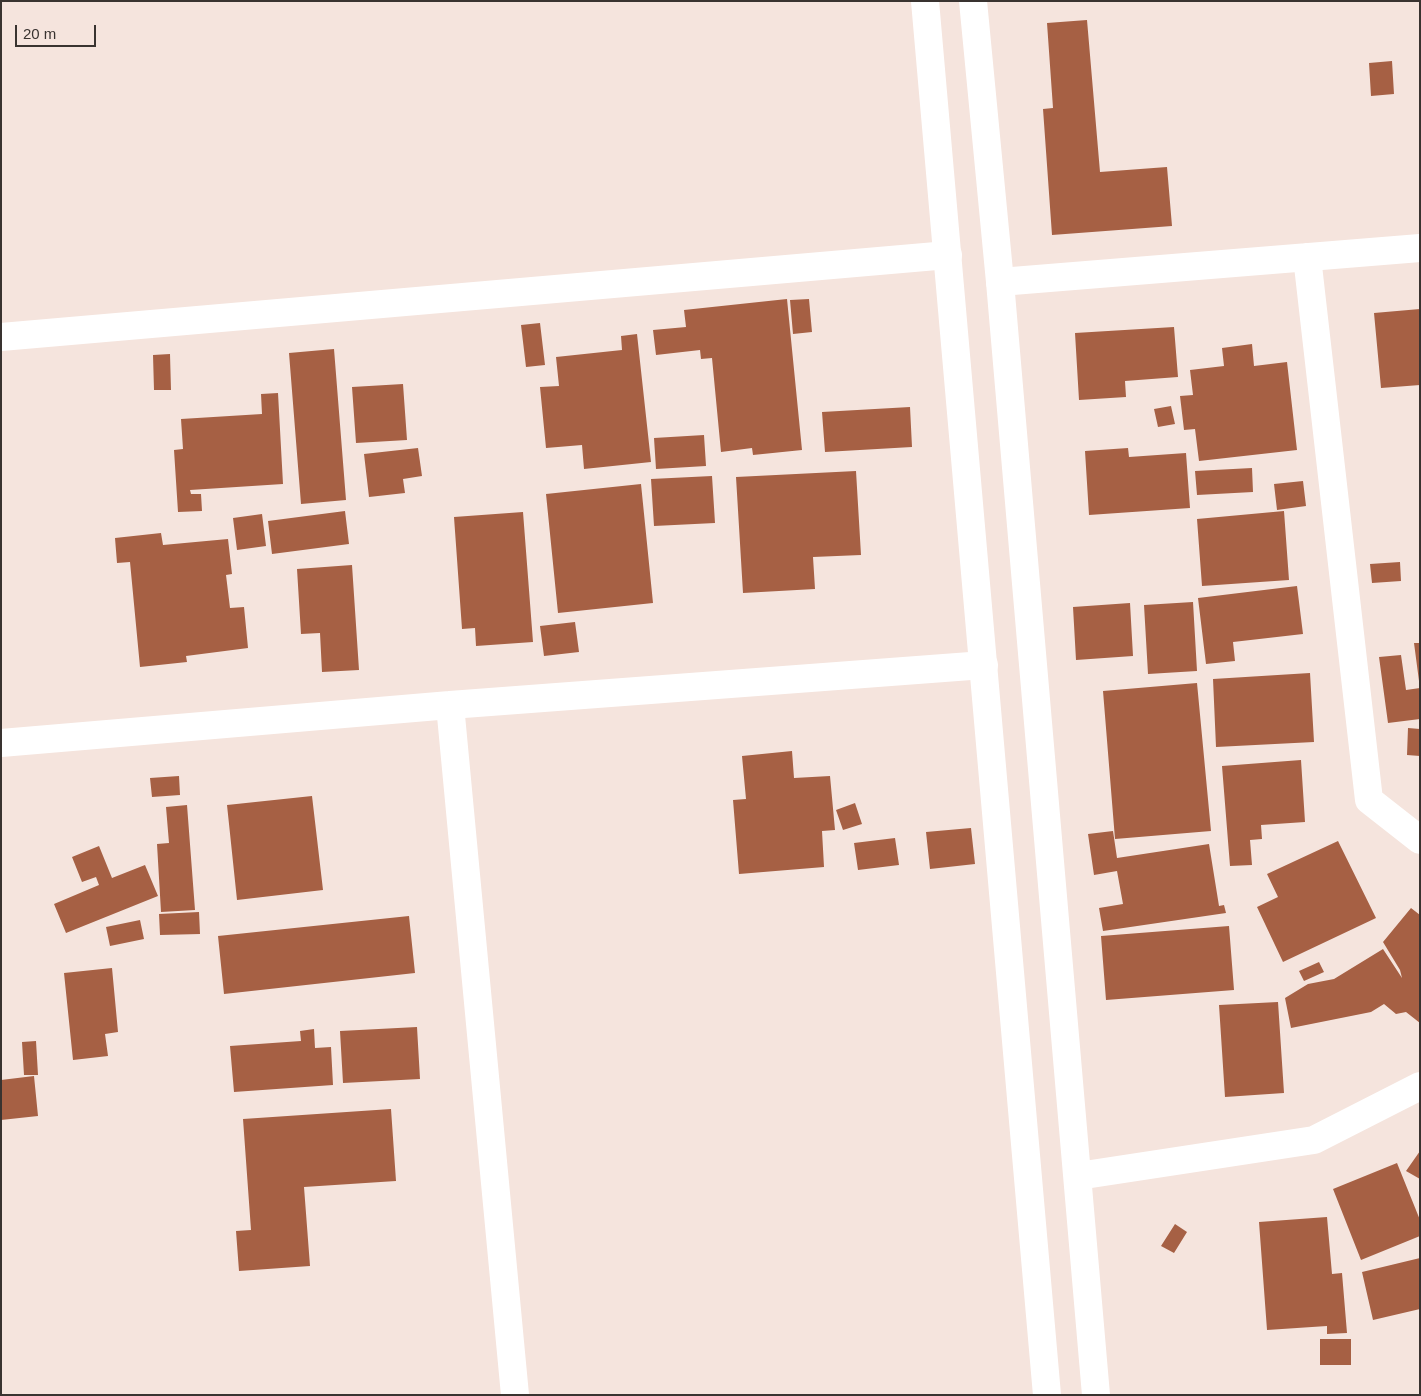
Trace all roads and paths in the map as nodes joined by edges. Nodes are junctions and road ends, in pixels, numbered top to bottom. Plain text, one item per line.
1 (925, 1) edge
2 (973, 1) edge
3 (1420, 248) edge
4 (948, 255) junction
5 (1307, 257) junction
6 (1000, 282) junction
7 (1, 337) edge
8 (984, 665) junction
9 (450, 705) junction
10 (1, 743) edge
11 (1420, 840) edge
12 (1420, 1086) edge
13 (1078, 1176) junction
14 (1097, 1393) edge
15 (515, 1395) edge
16 (1047, 1395) edge

1 - 4 street
2 - 6 street
3 - 5 street
4 - 7 street
4 - 8 street
5 - 6 street
5 - 11 street
6 - 13 street
8 - 9 street
8 - 16 street
9 - 10 street
9 - 15 street
12 - 13 street
13 - 14 street

